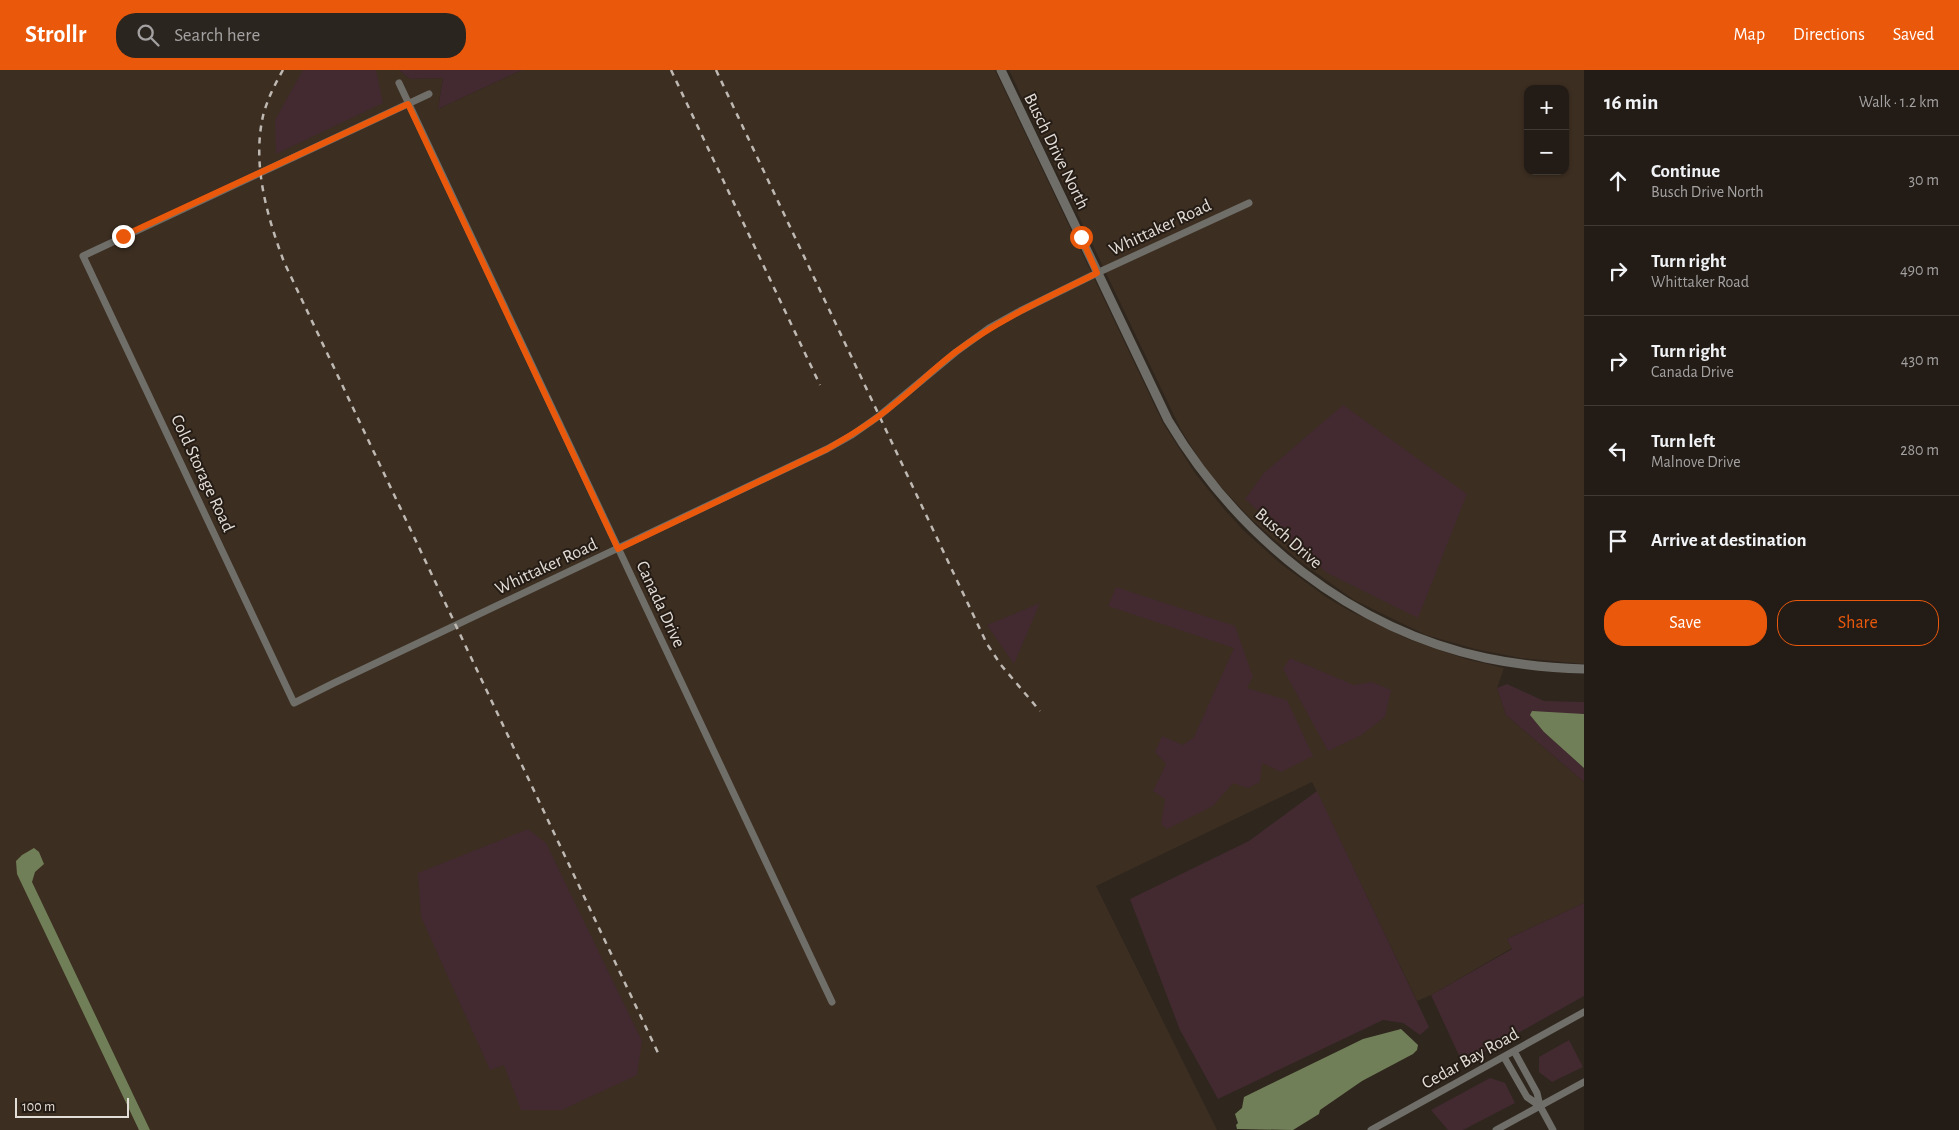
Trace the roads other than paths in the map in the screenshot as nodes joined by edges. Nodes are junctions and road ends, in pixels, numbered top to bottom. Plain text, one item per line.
1 (1001, 70) edge
2 (399, 83) dead end
3 (429, 94) dead end
4 (408, 104) junction
5 (1249, 203) dead end
6 (1097, 273) junction
7 (618, 549) junction
8 (1584, 670) edge
9 (294, 703) joint
10 (832, 1002) dead end
11 (1584, 1012) edge
12 (1514, 1051) junction
13 (1504, 1057) junction
14 (1584, 1082) edge
15 (1540, 1106) junction
16 (1371, 1130) edge
17 (1496, 1130) edge
18 (1553, 1130) edge

1 - 6 street, Busch Drive North
2 - 4 street, Canada Drive
3 - 4 street
4 - 7 street, Canada Drive
4 - 9 street, Cold Storage Road
5 - 6 street, Whittaker Road
6 - 7 street, Whittaker Road
6 - 8 street, Busch Drive
7 - 9 street, Whittaker Road
7 - 10 street, Canada Drive
11 - 12 street, Cedar Bay Road
12 - 13 street, Cedar Bay Road
12 - 15 street
13 - 15 street
13 - 16 street, Cedar Bay Road
14 - 15 street
15 - 17 street
15 - 18 street

